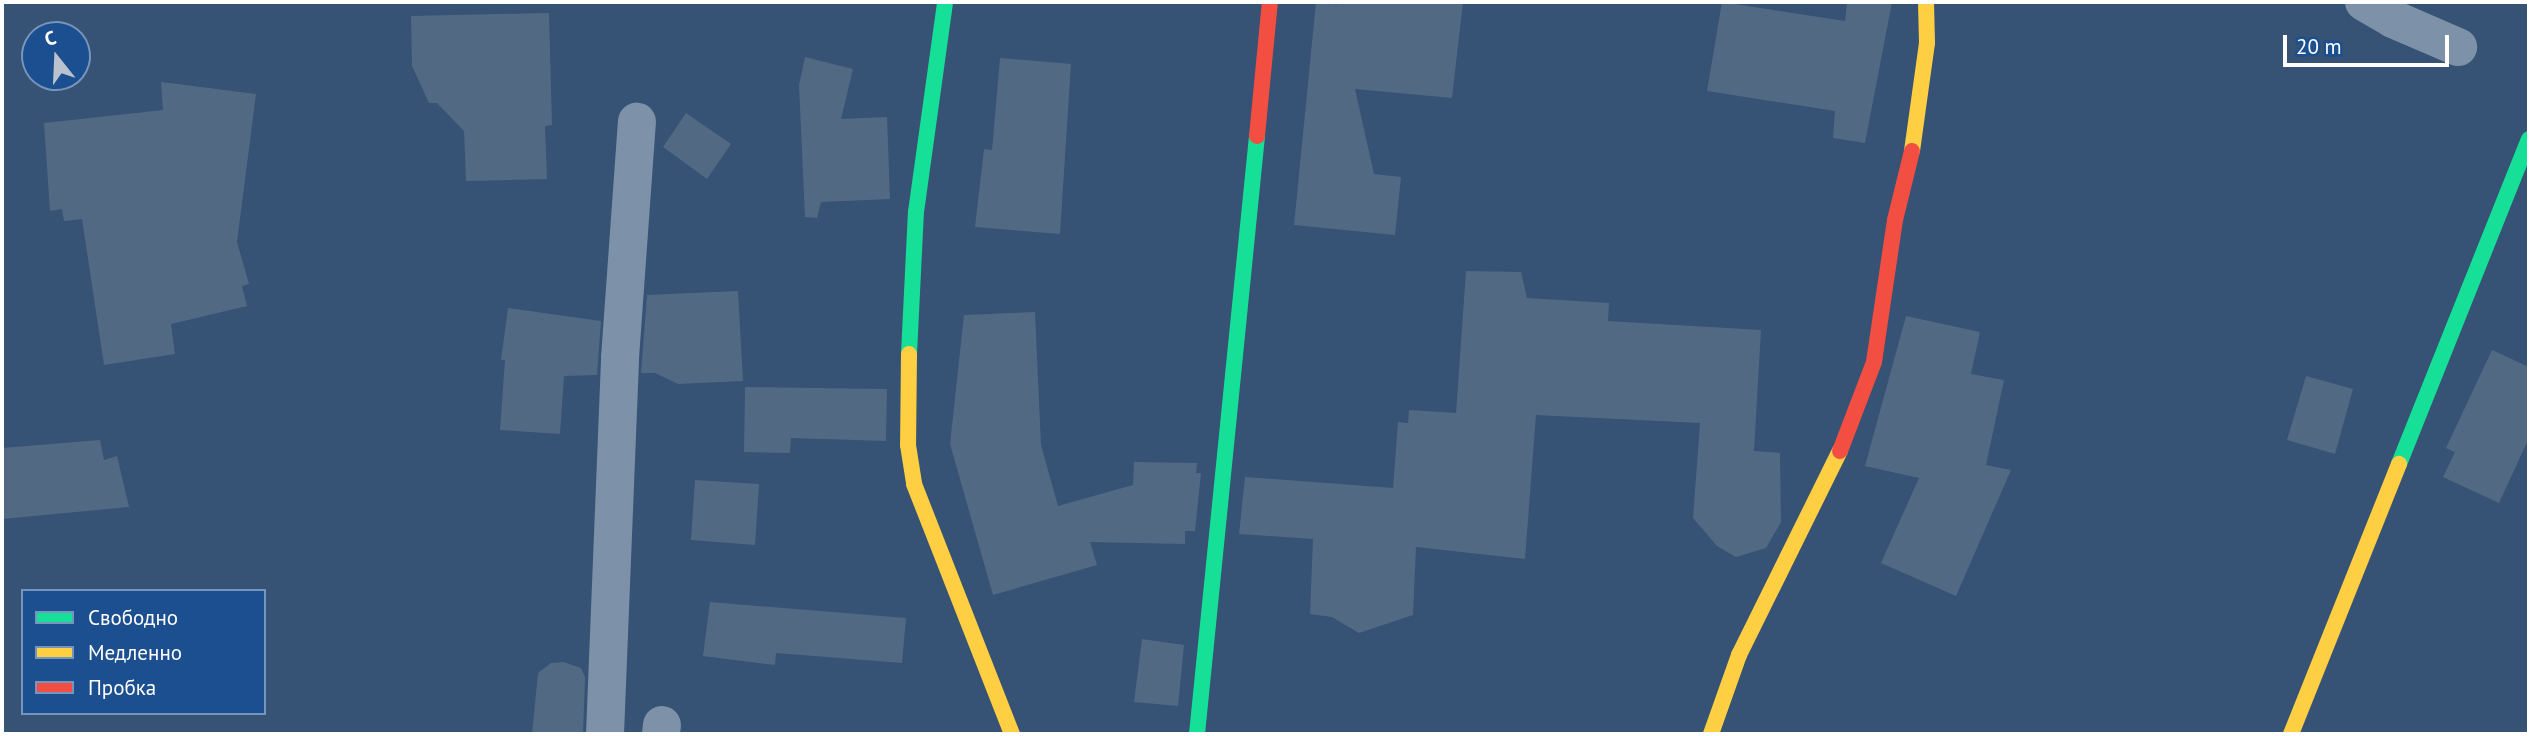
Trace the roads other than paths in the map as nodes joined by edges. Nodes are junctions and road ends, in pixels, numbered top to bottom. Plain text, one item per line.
1 (945, 2) edge
2 (1270, 2) edge
3 (1926, 2) edge
4 (2364, 2) edge
5 (2458, 47) dead end
6 (637, 122) dead end
7 (2529, 139) edge
8 (605, 734) edge
9 (1012, 734) edge
10 (1197, 734) edge
11 (1711, 734) edge
12 (2291, 734) edge

1 - 9 street
2 - 10 street
3 - 11 street
4 - 5 street
6 - 8 street
7 - 12 street

